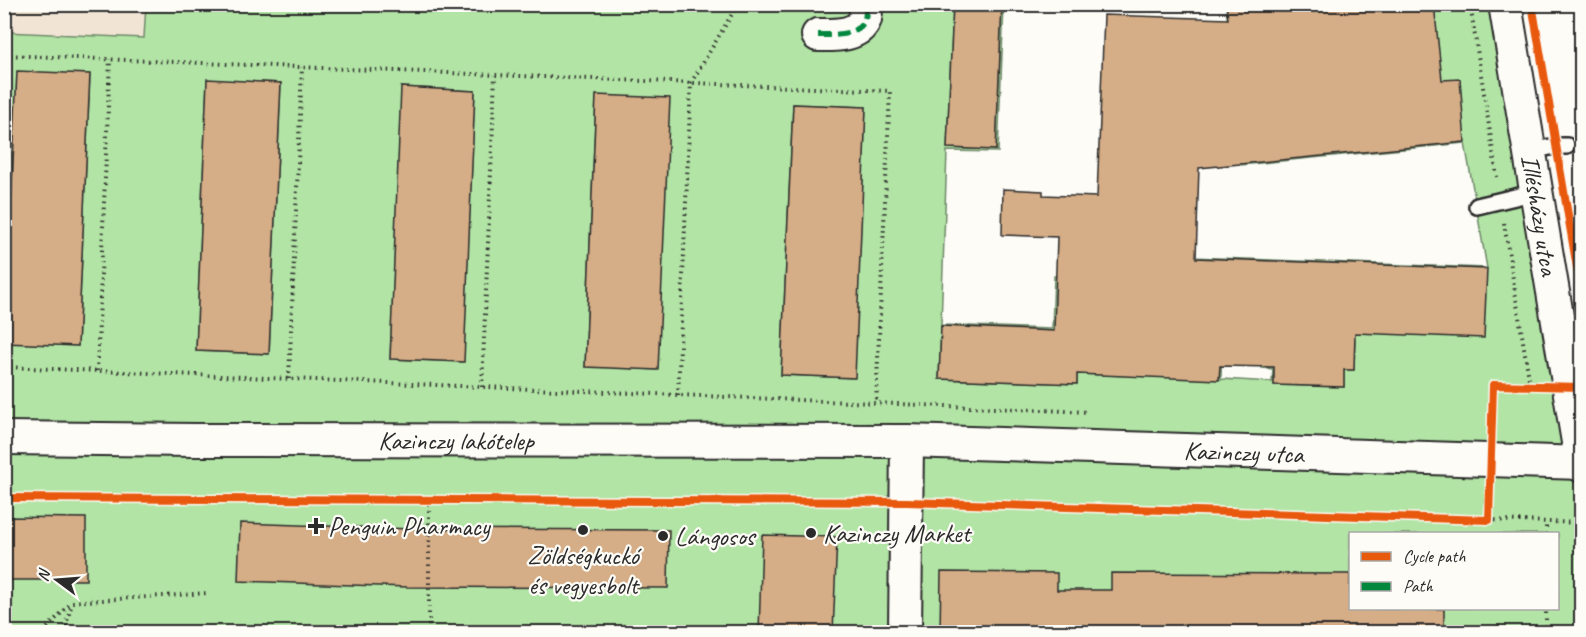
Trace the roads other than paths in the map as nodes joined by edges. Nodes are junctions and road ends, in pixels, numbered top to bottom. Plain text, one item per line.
1 (866, 4) edge
2 (1505, 4) edge
3 (818, 35) dead end
4 (1567, 146) dead end
5 (1528, 151) junction
6 (1536, 192) junction
7 (1477, 206) dead end
8 (4, 438) edge
9 (907, 441) junction
10 (1581, 464) edge
11 (905, 633) edge

1 - 3 street
2 - 5 street, Illésházy utca
4 - 5 lane
5 - 6 street, Illésházy utca
6 - 7 lane
6 - 10 street, Illésházy utca
8 - 9 street, Kazinczy lakótelep
9 - 10 street, Kazinczy utca
9 - 11 street

